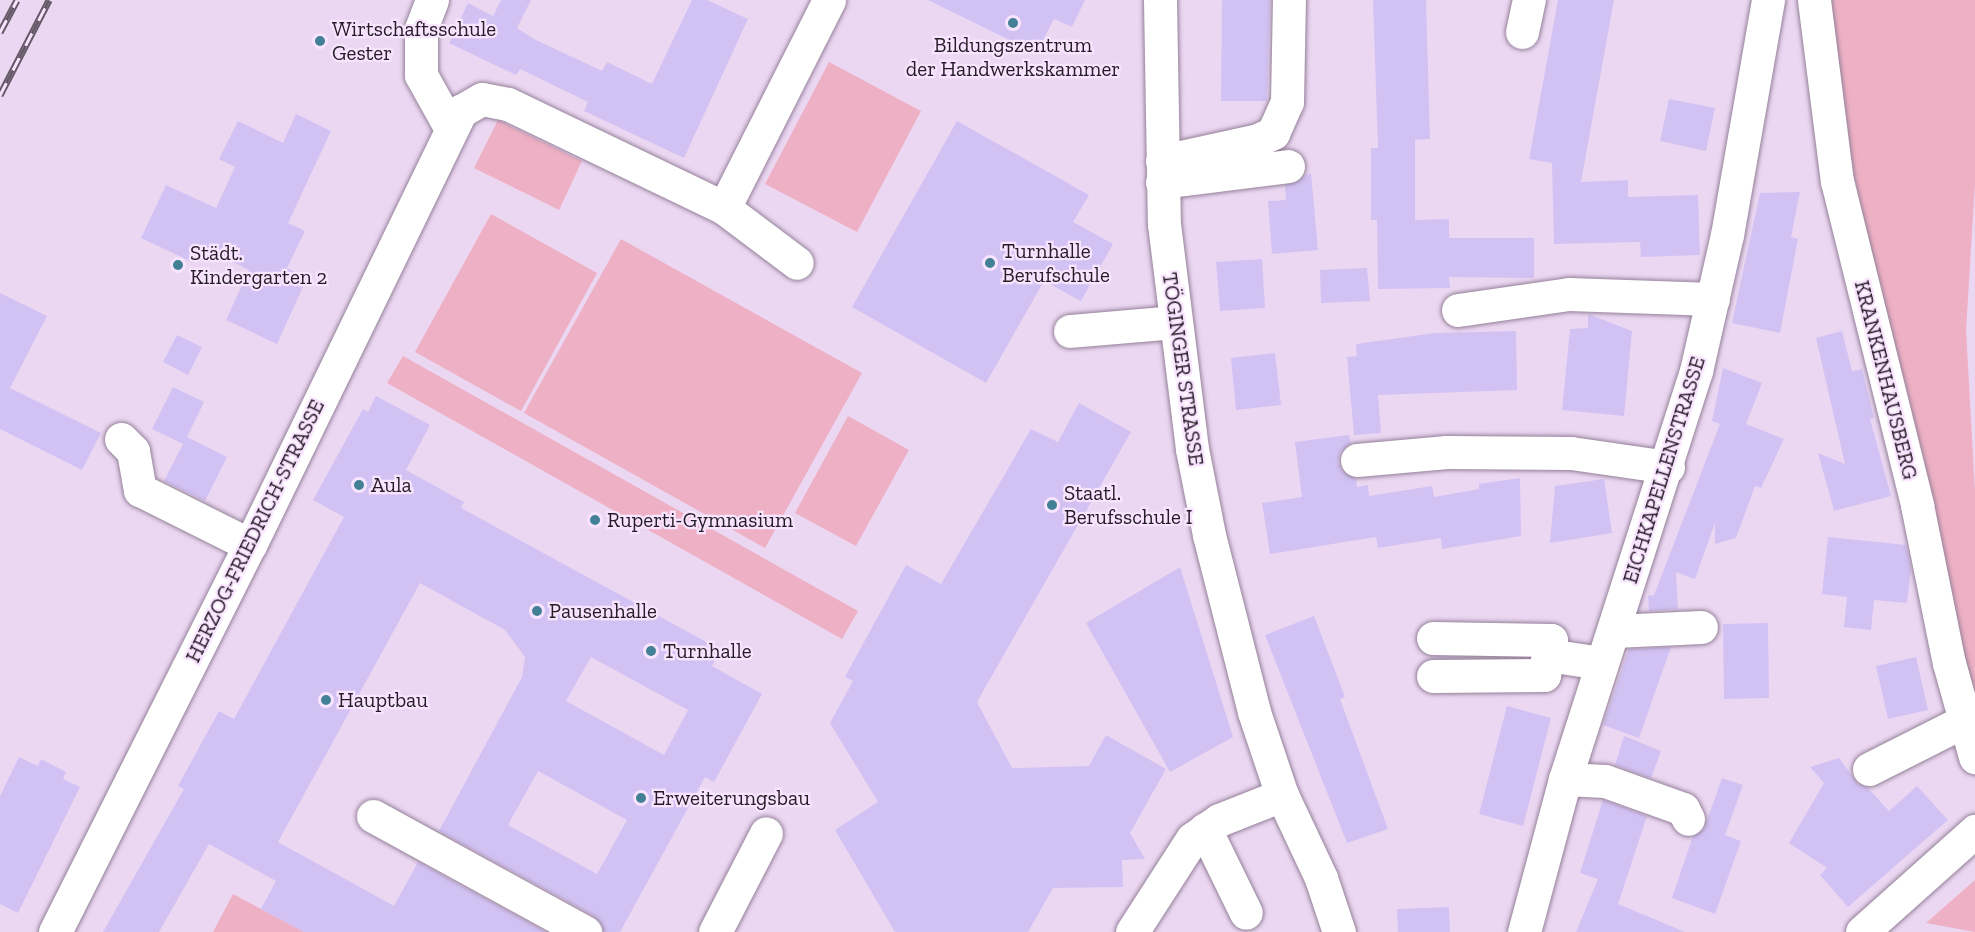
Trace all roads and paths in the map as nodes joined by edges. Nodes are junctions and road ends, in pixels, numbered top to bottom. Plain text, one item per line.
1 (432, 0) edge
2 (829, 0) edge
3 (1160, 0) edge
4 (1289, 0) edge
5 (1529, 0) edge
6 (1768, 0) edge
7 (1814, 0) edge
8 (1522, 32) dead end
9 (450, 127) junction
10 (1288, 166) dead end
11 (1162, 171) junction
12 (724, 208) junction
13 (797, 263) dead end
14 (1713, 299) junction
15 (1458, 310) dead end
16 (1174, 321) junction
17 (1070, 331) dead end
18 (120, 439) dead end
19 (1357, 460) dead end
20 (1668, 467) junction
21 (250, 545) junction
22 (1701, 627) dead end
23 (1614, 631) junction
24 (1433, 638) dead end
25 (1548, 655) junction
26 (1601, 663) junction
27 (1433, 676) dead end
28 (1964, 721) junction
29 (1975, 757) edge
30 (1869, 769) dead end
31 (1565, 779) junction
32 (1282, 795) junction
33 (373, 816) dead end
34 (1688, 819) dead end
35 (1205, 829) junction
36 (1975, 831) edge
37 (766, 833) dead end
38 (1246, 913) dead end
39 (55, 932) edge
40 (585, 932) edge
41 (715, 932) edge
42 (1132, 932) edge
43 (1339, 932) edge
44 (1524, 932) edge
45 (1862, 932) edge

1 - 9 street
2 - 12 street
3 - 11 street, TÖGINGER STRASSE
4 - 11 street
5 - 8 street
6 - 14 street, EICHKAPELLENSTRASSE
7 - 28 street, KRANKENHAUSBERG
9 - 12 street, HERZOG-FRIEDRICH-STRASSE
9 - 21 street, HERZOG-FRIEDRICH-STRASSE
10 - 11 street
11 - 16 street, TÖGINGER STRASSE
12 - 13 street, HERZOG-FRIEDRICH-STRASSE
14 - 15 street
14 - 20 street, EICHKAPELLENSTRASSE
16 - 17 street
16 - 32 street, TÖGINGER STRASSE
18 - 21 street
19 - 20 street
20 - 23 street, EICHKAPELLENSTRASSE
21 - 39 street, HERZOG-FRIEDRICH-STRASSE
22 - 23 street
23 - 26 street, EICHKAPELLENSTRASSE
24 - 25 street
25 - 26 street
25 - 27 street
26 - 31 street, EICHKAPELLENSTRASSE
28 - 29 street, KRANKENHAUSBERG
28 - 30 street
31 - 34 street
31 - 44 street, EICHKAPELLENSTRASSE
32 - 35 street
32 - 43 street, TÖGINGER STRASSE
33 - 40 street
35 - 38 street
35 - 42 street
36 - 45 street
37 - 41 street

